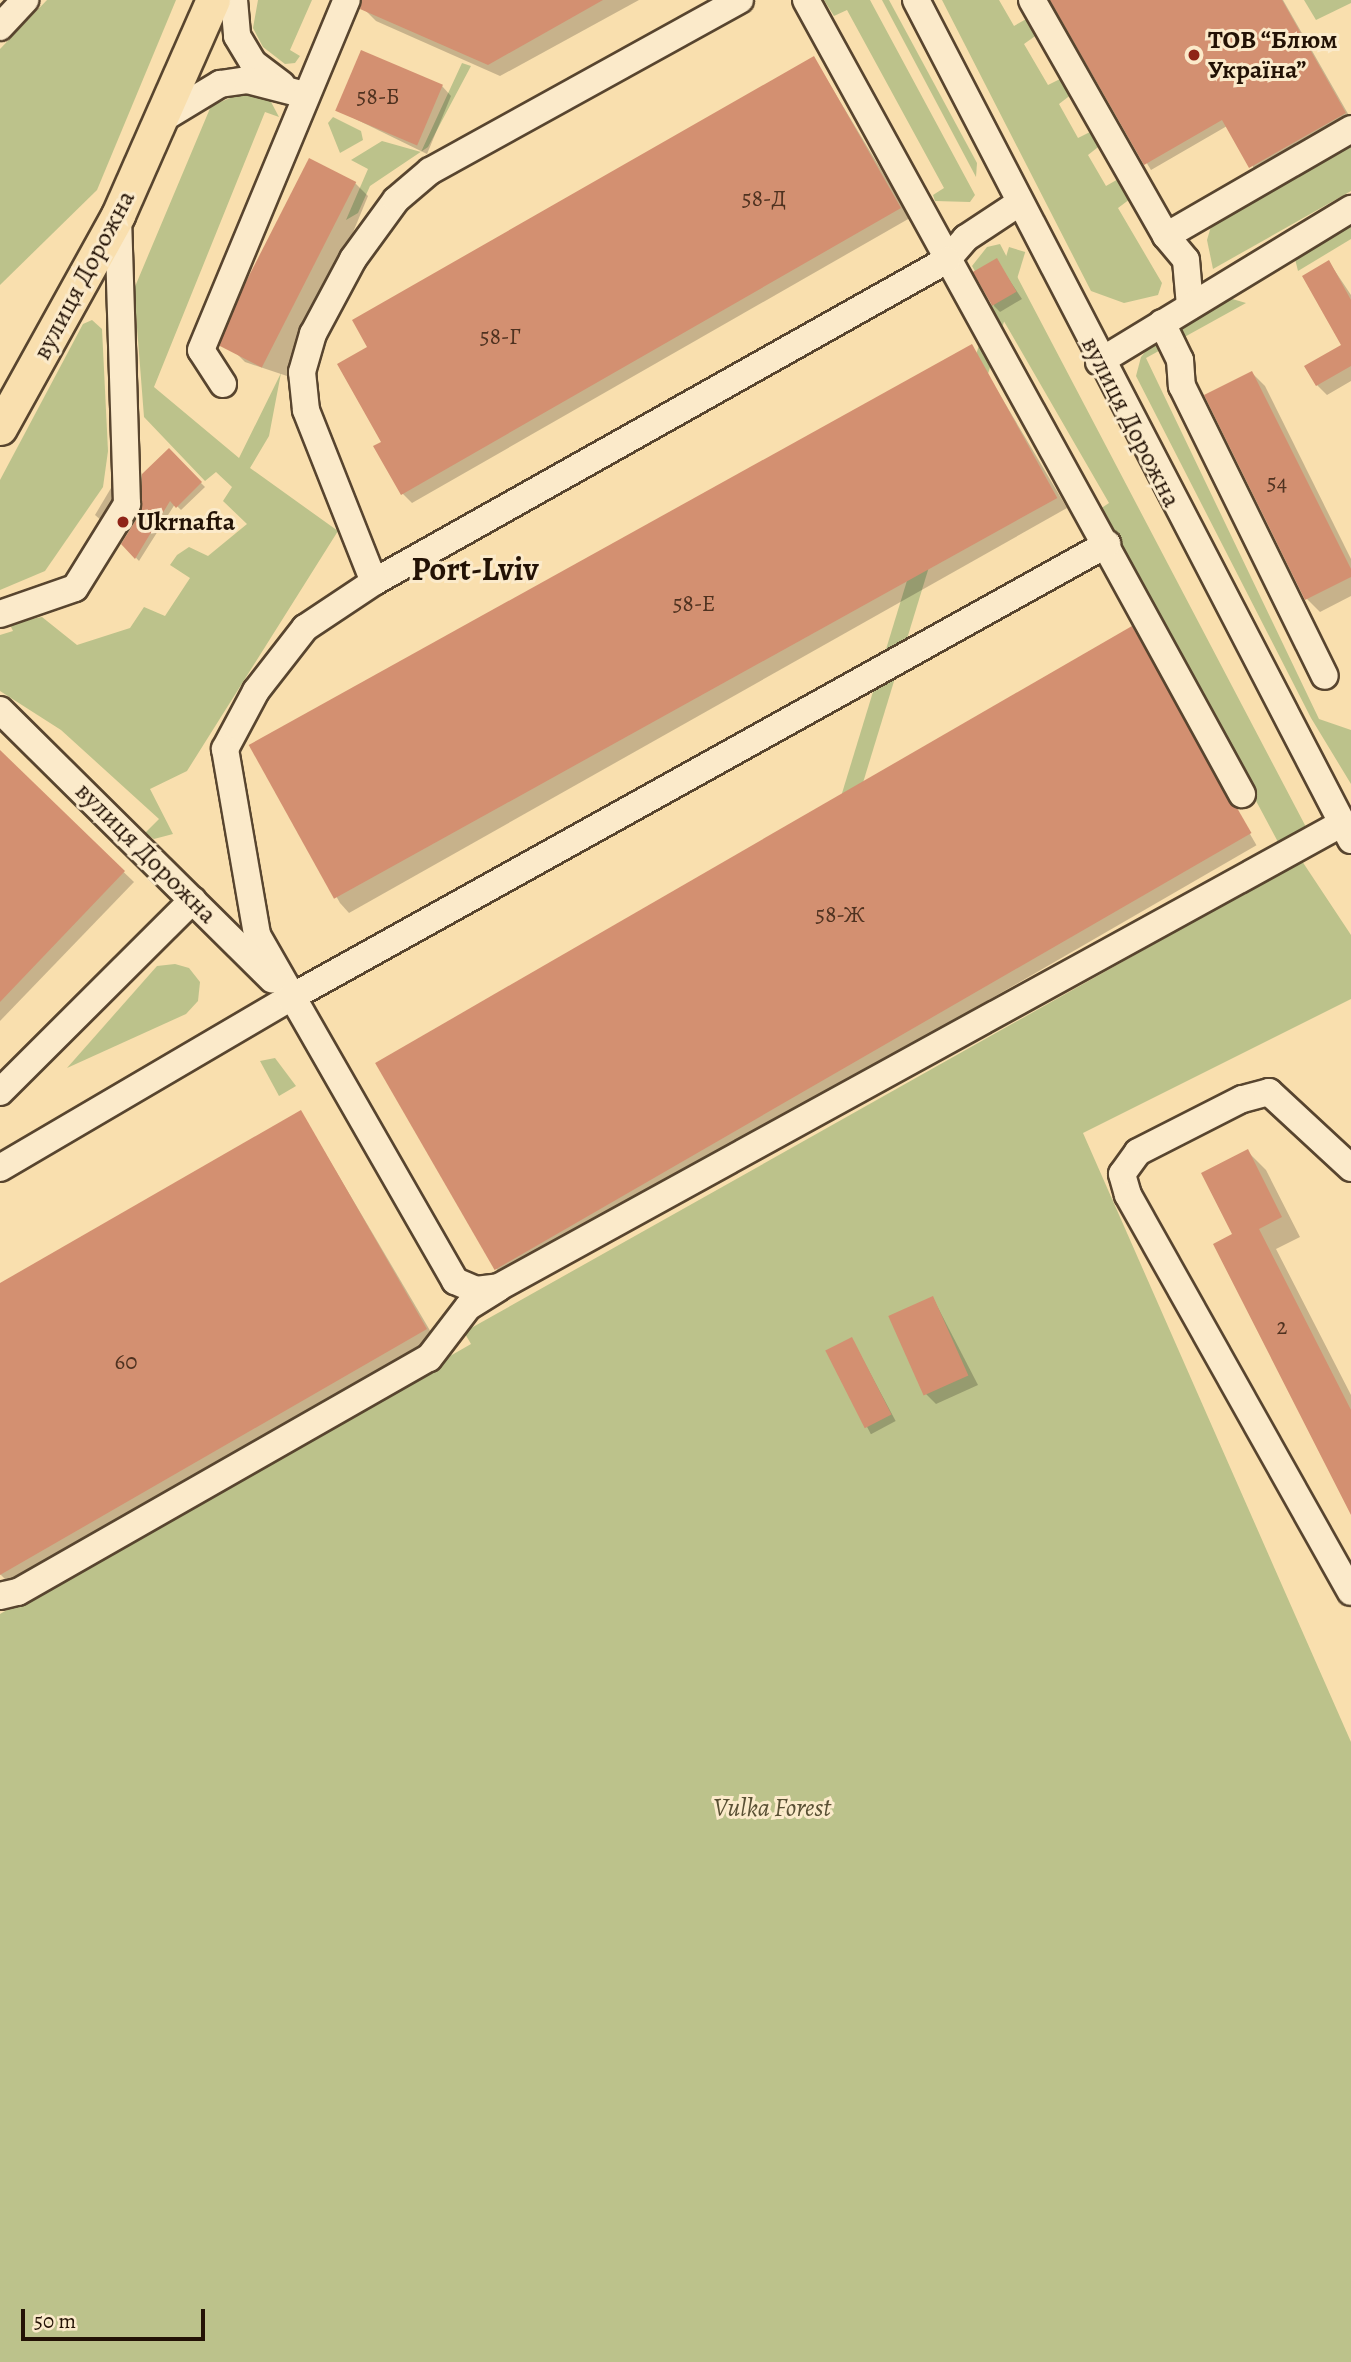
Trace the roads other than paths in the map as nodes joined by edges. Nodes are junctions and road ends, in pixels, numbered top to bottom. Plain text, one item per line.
1 (25, 0) edge
2 (213, 0) edge
3 (234, 0) edge
4 (347, 0) edge
5 (740, 0) edge
6 (806, 0) edge
7 (916, 0) edge
8 (1032, 0) edge
9 (0, 27) edge
10 (294, 90) junction
11 (162, 119) junction
12 (1351, 129) edge
13 (1019, 202) junction
14 (1351, 209) edge
15 (118, 215) junction
16 (1166, 236) junction
17 (947, 260) junction
18 (1190, 306) junction
19 (1162, 323) junction
20 (1099, 362) junction
21 (223, 384) dead end
22 (0, 428) edge
23 (1107, 544) junction
24 (374, 582) junction
25 (0, 614) edge
26 (1325, 676) dead end
27 (0, 710) edge
28 (1242, 794) dead end
29 (1346, 832) edge
30 (193, 900) junction
31 (290, 998) junction
32 (0, 1092) edge
33 (0, 1167) edge
34 (1351, 1168) edge
35 (499, 1287) junction
36 (1351, 1592) edge
37 (0, 1596) edge

1 - 9 street
2 - 11 main road, вулиця Дорожна
3 - 10 street
4 - 10 street
5 - 24 street
6 - 17 street
7 - 13 street, вулиця Дорожна
8 - 16 street
10 - 11 street
10 - 21 street
11 - 15 main road, вулиця Дорожна
12 - 16 street
13 - 17 street
13 - 20 street, вулиця Дорожна
14 - 18 street
15 - 22 main road, вулиця Дорожна
15 - 25 street
16 - 18 street
17 - 23 street
17 - 24 street
18 - 19 street
19 - 20 street
19 - 26 street
20 - 29 street, вулиця Дорожна
23 - 28 street
23 - 31 street
24 - 31 street
27 - 30 street, вулиця Дорожна
29 - 35 street
30 - 31 street, вулиця Дорожна
30 - 32 street
31 - 33 street
31 - 35 street
34 - 36 street
35 - 37 street

